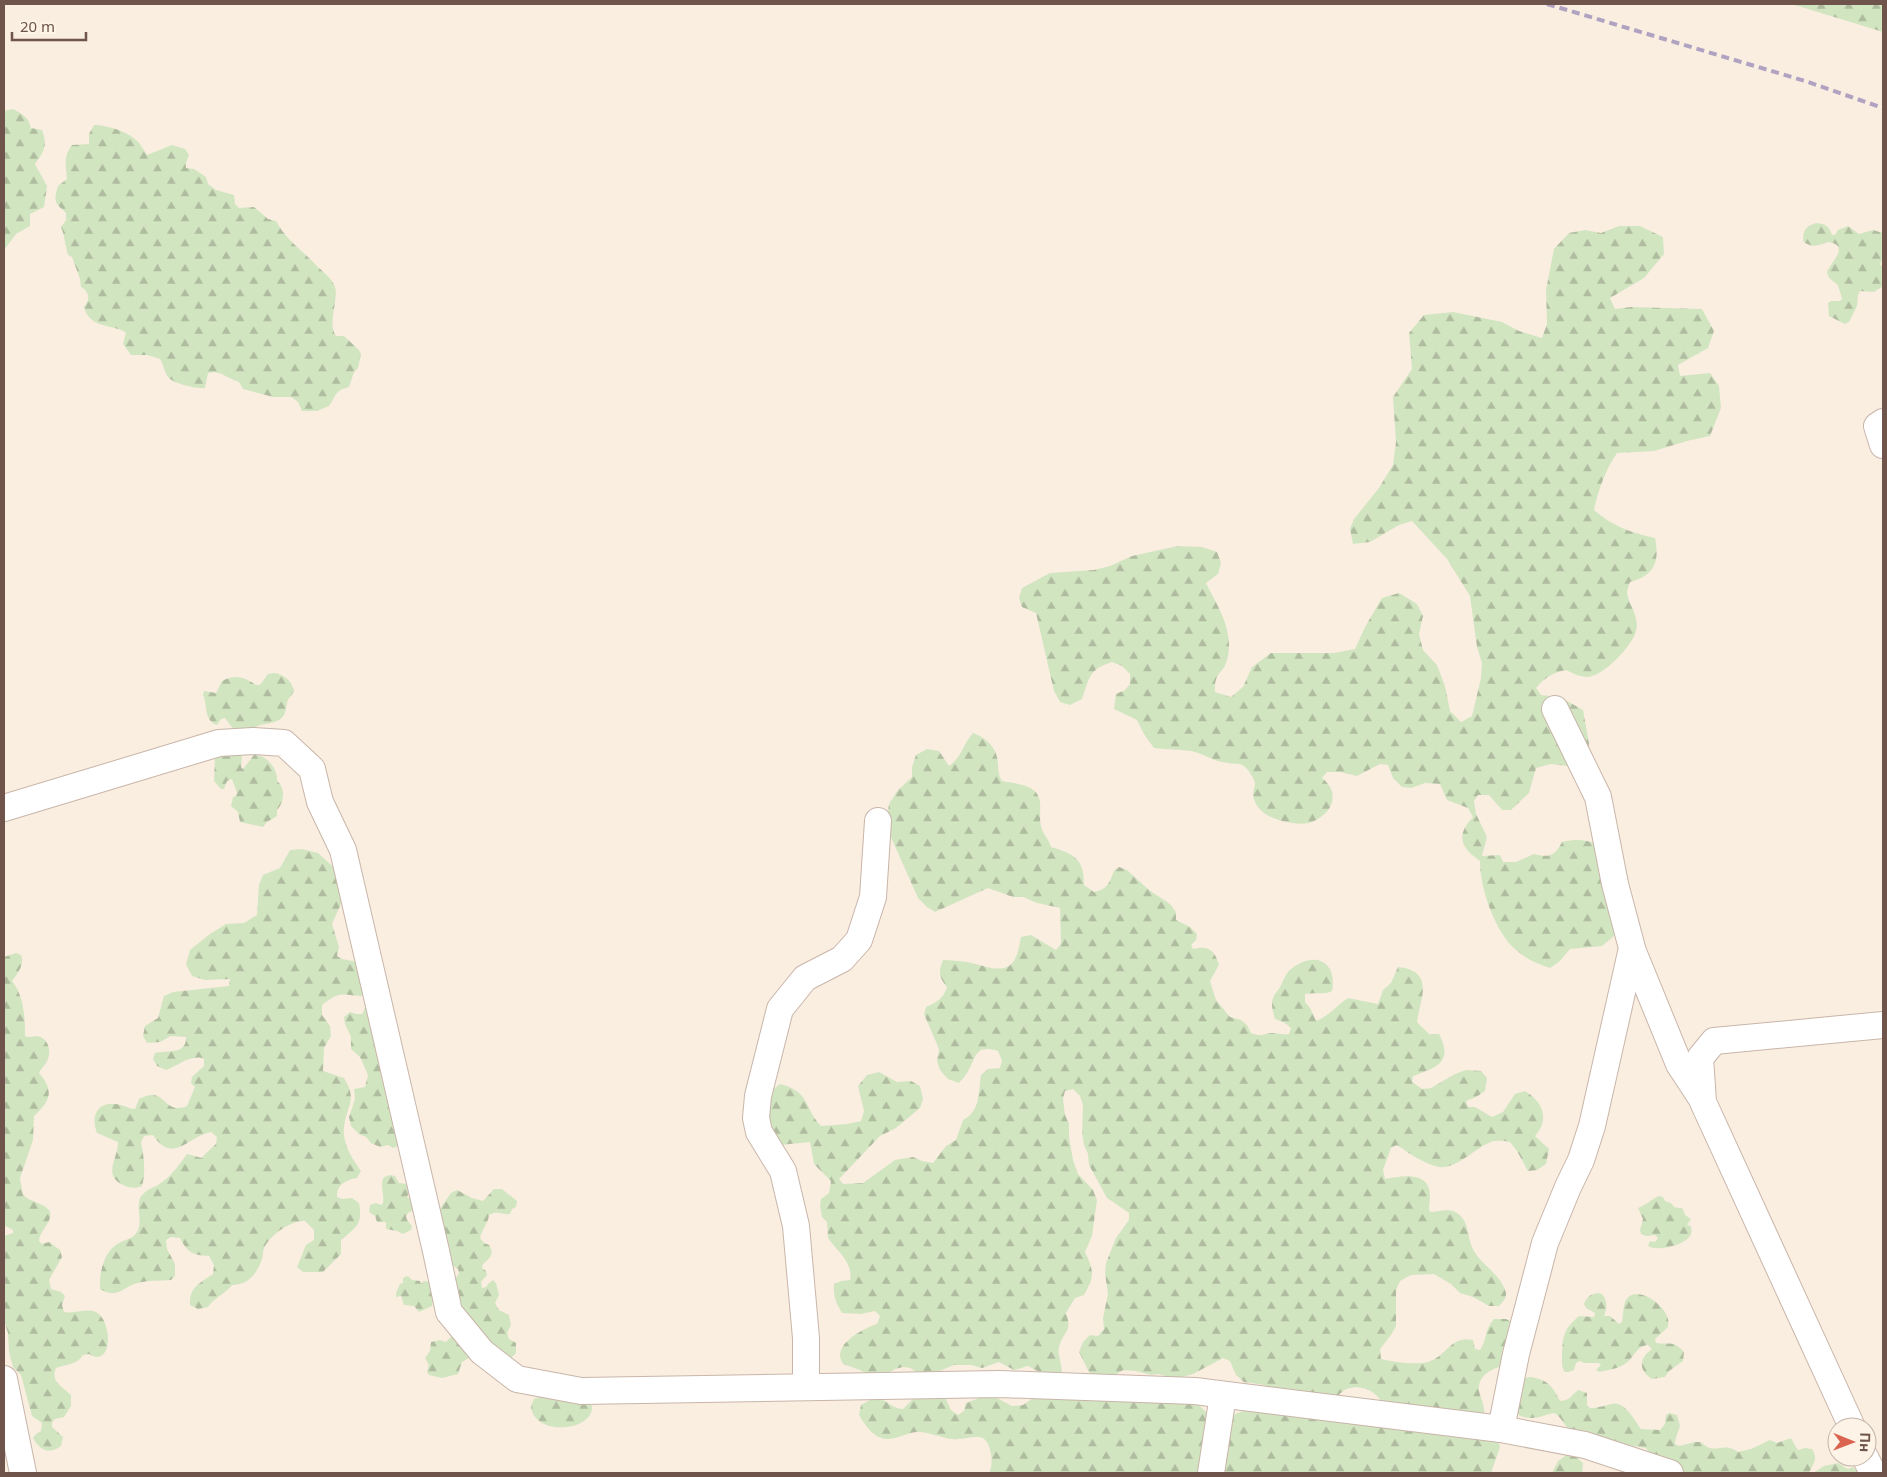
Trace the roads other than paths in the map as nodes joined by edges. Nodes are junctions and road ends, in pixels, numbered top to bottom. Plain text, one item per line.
1 (1555, 710) dead end
2 (4, 808) edge
3 (878, 821) dead end
4 (1632, 948) junction
5 (1883, 1025) edge
6 (1703, 1102) junction
7 (4, 1379) edge
8 (806, 1387) junction
9 (1223, 1395) junction
10 (1847, 1417) edge
11 (1501, 1429) junction
12 (23, 1473) edge
13 (1211, 1473) edge
14 (1670, 1473) edge

1 - 4 street
2 - 8 street
3 - 8 street
4 - 6 street
4 - 11 street
5 - 6 street
6 - 10 street
7 - 12 street
8 - 9 street
9 - 11 street
9 - 13 street
11 - 14 street

